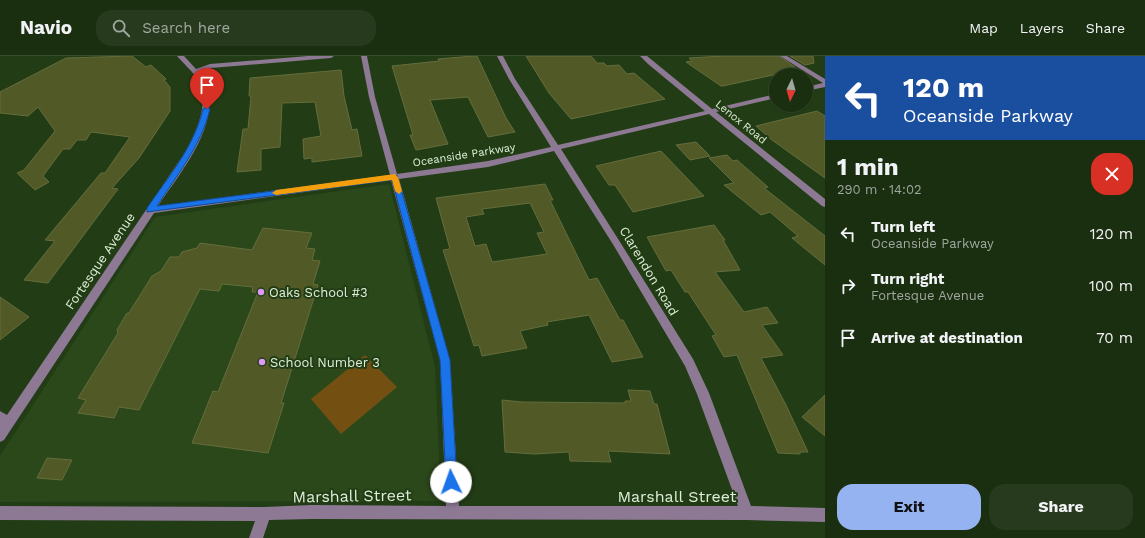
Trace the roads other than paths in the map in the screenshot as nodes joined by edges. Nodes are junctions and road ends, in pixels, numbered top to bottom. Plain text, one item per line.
1 (180, 56) edge
2 (331, 56) edge
3 (364, 56) edge
4 (500, 56) edge
5 (643, 56) edge
6 (783, 56) edge
7 (196, 71) junction
8 (825, 84) edge
9 (813, 87) edge
10 (769, 98) edge
11 (710, 112) junction
12 (556, 148) junction
13 (395, 177) junction
14 (825, 204) edge
15 (150, 210) junction
16 (4, 419) edge
17 (0, 436) edge
18 (453, 512) junction
19 (0, 513) edge
20 (747, 513) junction
21 (264, 514) junction
22 (825, 515) edge
23 (256, 538) edge

1 - 7 street, Fortesque Avenue
2 - 7 street
3 - 13 street
4 - 12 street, Clarendon Road
5 - 11 street, Lenox Road
6 - 8 street
7 - 15 street, Fortesque Avenue
8 - 9 street
10 - 11 street, Oceanside Parkway
11 - 12 street, Oceanside Parkway
11 - 14 street, Lenox Road
12 - 13 street, Oceanside Parkway
12 - 20 street, Clarendon Road
13 - 15 street, Oceanside Parkway
13 - 18 street
15 - 16 street, Fortesque Avenue
16 - 17 street, Fortesque Avenue
18 - 20 street, Marshall Street
18 - 21 street, Marshall Street
19 - 21 street, Marshall Street
20 - 22 street, Marshall Street
21 - 23 street

